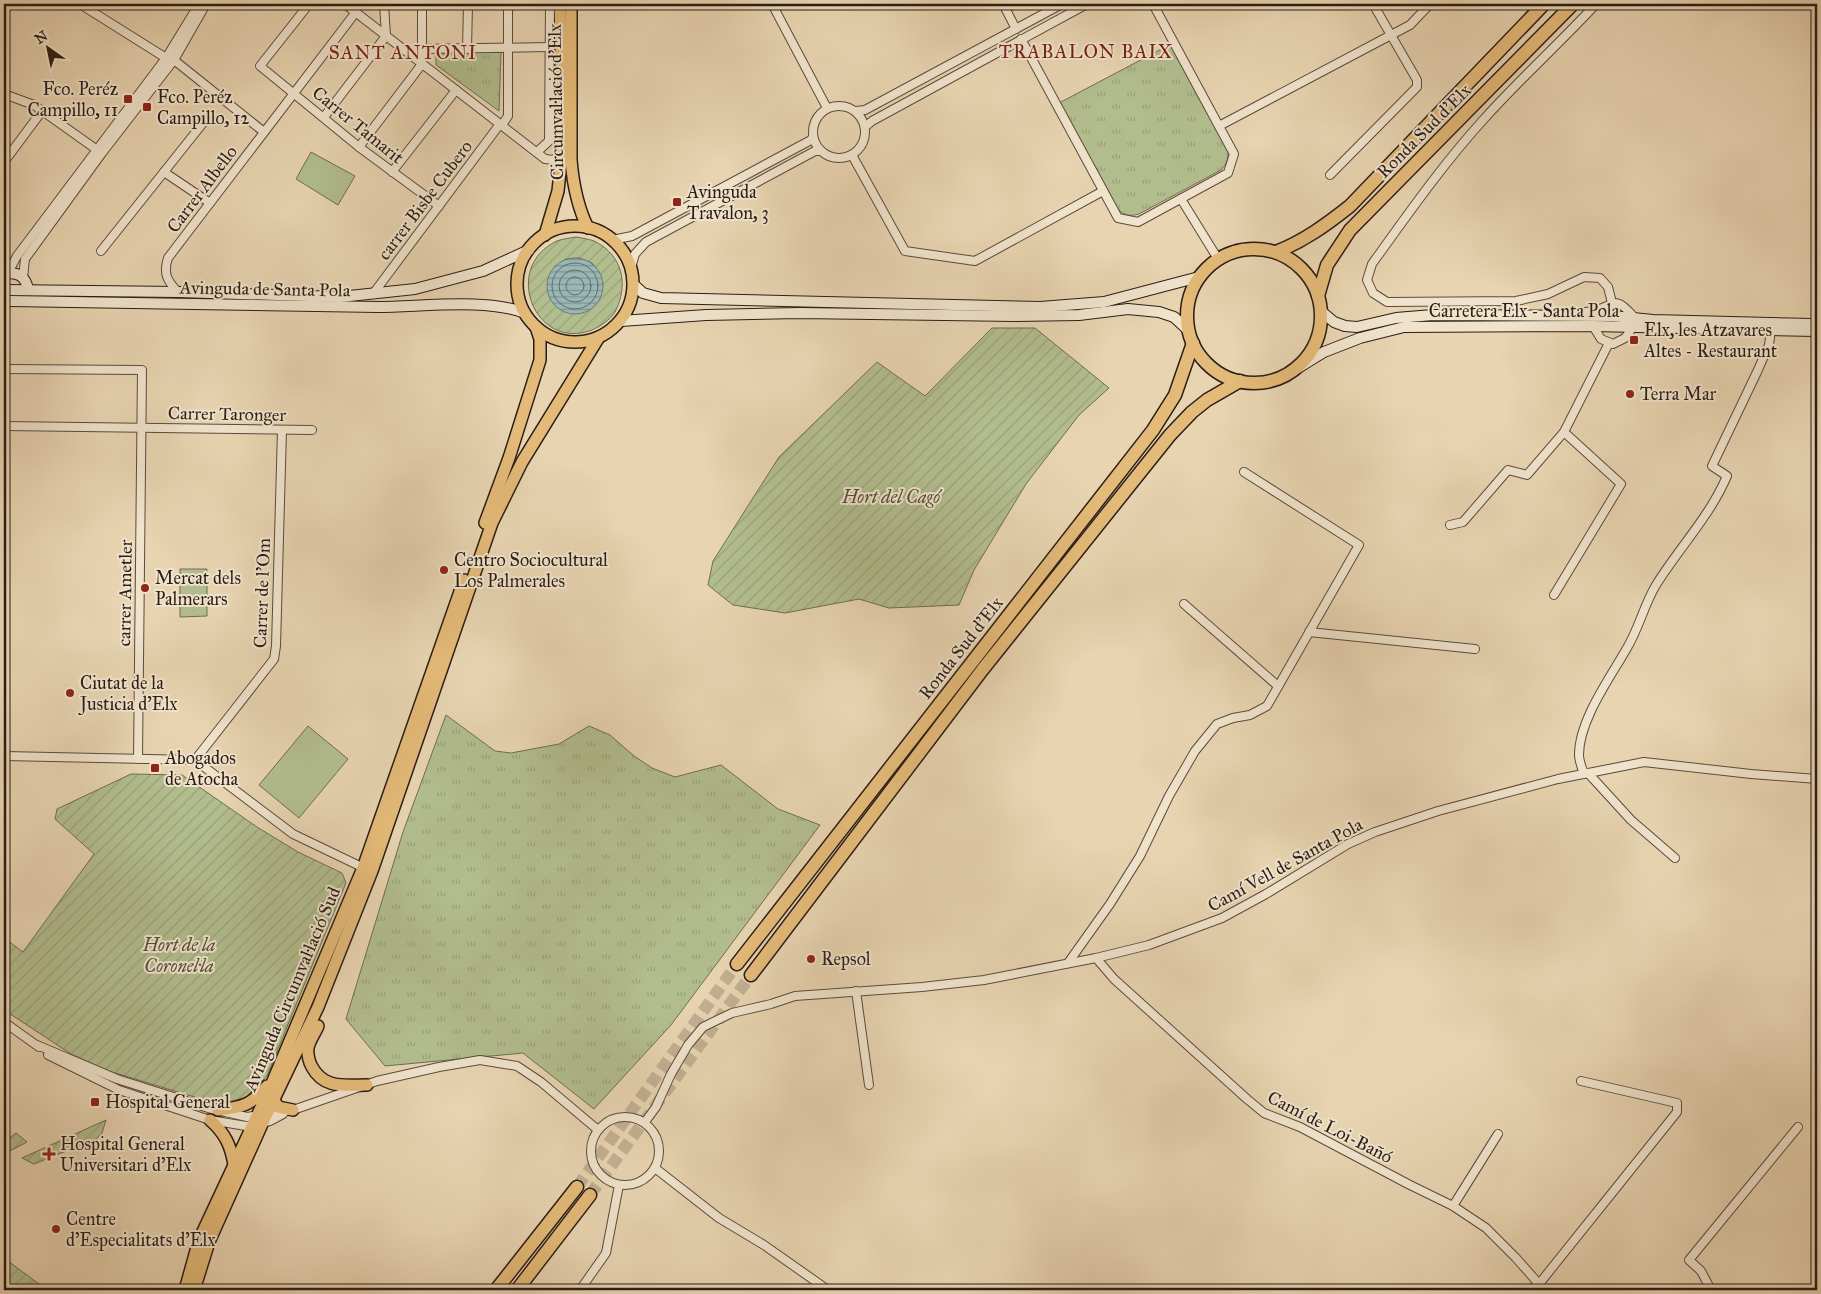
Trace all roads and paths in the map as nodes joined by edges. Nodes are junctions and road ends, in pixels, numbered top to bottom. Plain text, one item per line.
1 (80, 4) edge
2 (199, 4) edge
3 (206, 4) edge
4 (309, 4) edge
5 (345, 4) edge
6 (384, 4) edge
7 (422, 4) edge
8 (468, 4) edge
9 (508, 4) edge
10 (550, 4) edge
11 (560, 4) edge
12 (571, 4) edge
13 (772, 4) edge
14 (1003, 4) edge
15 (1062, 4) edge
16 (1087, 4) edge
17 (1153, 4) edge
18 (1373, 4) edge
19 (1430, 4) edge
20 (1544, 4) edge
21 (1573, 4) edge
22 (1596, 4) edge
23 (356, 12) junction
24 (1016, 29) junction
25 (1390, 35) junction
26 (386, 36) junction
27 (1021, 39) junction
28 (550, 47) junction
29 (508, 48) junction
30 (468, 49) junction
31 (422, 50) junction
32 (170, 59) junction
33 (422, 64) junction
34 (456, 90) junction
35 (294, 93) junction
36 (4, 94) edge
37 (827, 108) junction
38 (42, 111) junction
39 (856, 111) junction
40 (324, 117) junction
41 (203, 122) dead end
42 (501, 125) junction
43 (1219, 126) junction
44 (865, 127) junction
45 (264, 132) junction
46 (813, 137) junction
47 (563, 143) junction
48 (359, 147) junction
49 (100, 151) junction
50 (821, 151) junction
51 (538, 152) junction
52 (852, 155) junction
53 (4, 162) edge
54 (164, 172) junction
55 (392, 172) junction
56 (1330, 175) dead end
57 (1103, 191) junction
58 (1181, 199) junction
59 (210, 203) junction
60 (439, 206) junction
61 (588, 228) junction
62 (545, 235) junction
63 (612, 240) junction
64 (529, 250) junction
65 (101, 251) dead end
66 (1276, 252) junction
67 (1218, 259) junction
68 (631, 268) junction
69 (6, 273) edge
70 (23, 277) junction
71 (1199, 277) junction
72 (634, 284) junction
73 (4, 290) edge
74 (28, 290) junction
75 (178, 292) junction
76 (373, 294) junction
77 (1318, 296) junction
78 (4, 301) edge
79 (1612, 303) junction
80 (1321, 311) junction
81 (525, 313) junction
82 (1556, 316) junction
83 (620, 321) junction
84 (1633, 322) junction
85 (1817, 324) edge
86 (1593, 326) junction
87 (536, 327) junction
88 (1188, 330) junction
89 (1771, 330) junction
90 (1817, 331) edge
91 (598, 338) junction
92 (1192, 343) junction
93 (1609, 343) junction
94 (1298, 368) junction
95 (4, 369) edge
96 (1240, 381) junction
97 (4, 426) edge
98 (142, 428) junction
99 (282, 430) junction
100 (312, 430) dead end
101 (1564, 432) junction
102 (1244, 472) dead end
103 (489, 522) junction
104 (1450, 525) dead end
105 (1554, 595) dead end
106 (1184, 604) dead end
107 (1309, 632) junction
108 (1475, 650) dead end
109 (1278, 686) junction
110 (4, 756) edge
111 (138, 759) junction
112 (195, 760) junction
113 (1586, 773) junction
114 (1817, 778) edge
115 (1675, 858) dead end
116 (367, 870) junction
117 (1096, 958) junction
118 (1068, 963) junction
119 (737, 964) tunnel mouth
120 (751, 975) tunnel mouth
121 (325, 989) junction
122 (856, 991) junction
123 (4, 1022) edge
124 (292, 1033) junction
125 (37, 1045) junction
126 (273, 1079) junction
127 (1581, 1081) dead end
128 (367, 1084) junction
129 (869, 1085) dead end
130 (274, 1100) junction
131 (218, 1110) junction
132 (293, 1110) junction
133 (257, 1119) junction
134 (210, 1120) junction
135 (645, 1122) junction
136 (1798, 1127) dead end
137 (598, 1130) junction
138 (1498, 1134) dead end
139 (234, 1165) junction
140 (656, 1168) junction
141 (619, 1185) junction
142 (577, 1187) tunnel mouth
143 (590, 1195) tunnel mouth
144 (1453, 1206) junction
145 (1541, 1287) edge
146 (185, 1290) edge
147 (194, 1290) edge
148 (496, 1290) edge
149 (517, 1290) edge
150 (580, 1290) edge
151 (828, 1290) edge
152 (1529, 1290) edge
153 (1711, 1290) edge

1 - 32 street
2 - 32 street
3 - 32 street
4 - 35 street, Carrer Tamarit
5 - 23 street
6 - 26 street
7 - 31 street
8 - 30 street
9 - 29 street
10 - 28 street
11 - 47 main road, Circumval·lació d'Elx
12 - 61 main road, Circumval·lació d'Elx
13 - 37 street
14 - 24 street
15 - 24 street
16 - 27 street
17 - 43 street
18 - 25 street
19 - 25 street
20 - 66 highway, Ronda Sud d'Elx
21 - 77 highway, Ronda Sud d'Elx
22 - 79 street
23 - 26 street
23 - 35 street, Carrer Albello
24 - 39 street
25 - 43 street
25 - 56 street
26 - 33 street
26 - 40 street
27 - 44 street
27 - 57 street
28 - 29 street
28 - 51 street
29 - 30 street
29 - 42 street
30 - 31 street
31 - 33 street
32 - 45 street
32 - 49 street
33 - 34 street
33 - 48 street
34 - 42 street
34 - 55 street
35 - 40 street, Carrer Tamarit
35 - 45 street, Carrer Albello
36 - 38 street
37 - 39 street
37 - 46 street
38 - 49 street
38 - 53 street
39 - 44 street
40 - 48 street, Carrer Tamarit
41 - 54 street
42 - 51 street
42 - 60 street, carrer Bisbe Cubero
43 - 58 street
44 - 52 street
45 - 59 street, Carrer Albello
46 - 50 street
46 - 63 street
47 - 51 street
47 - 62 main road, Circumval·lació d'Elx
48 - 55 street, Carrer Tamarit
49 - 69 street
49 - 70 street
50 - 52 street
50 - 68 street
52 - 57 street
54 - 59 street
54 - 65 street
55 - 60 street, Carrer Tamarit
57 - 58 street
58 - 67 street
59 - 75 street, Carrer Albello
60 - 76 street, carrer Bisbe Cubero
61 - 62 main road
61 - 63 main road
62 - 64 main road
63 - 68 main road
64 - 76 main road, Avinguda de Santa Pola
64 - 81 main road
66 - 67 highway
66 - 77 highway
67 - 71 highway
68 - 72 main road
69 - 70 main road
70 - 74 main road
71 - 72 main road
71 - 88 highway
72 - 83 main road
73 - 74 main road, Avinguda de Santa Pola
74 - 75 main road, Avinguda de Santa Pola
74 - 78 main road, Avinguda de Santa Pola
75 - 76 main road, Avinguda de Santa Pola
77 - 80 highway
78 - 81 main road, Avinguda de Santa Pola
79 - 82 street
79 - 84 street
80 - 82 main road, Carretera Elx - Santa Pola
80 - 94 highway
81 - 87 main road
82 - 84 main road, Carretera Elx - Santa Pola
83 - 88 main road
83 - 91 main road
84 - 85 main road, Carretera Elx - Santa Pola
84 - 86 main road, Carretera Elx - Santa Pola
84 - 89 main road, Carretera Elx - Santa Pola
84 - 93 street
86 - 93 street
86 - 94 main road, Carretera Elx - Santa Pola
87 - 91 main road
87 - 103 main road
88 - 92 highway
89 - 90 main road, Carretera Elx - Santa Pola
89 - 113 street
91 - 103 main road
92 - 96 highway
92 - 119 highway, Ronda Sud d'Elx
93 - 101 street
94 - 96 highway
95 - 98 street, Carrer Taronger
96 - 120 highway, Ronda Sud d'Elx
97 - 98 street, Carrer Taronger
98 - 99 street, Carrer Taronger
98 - 111 street, carrer Ametler
99 - 100 street, Carrer Taronger
99 - 112 street, Carrer de l'Om
101 - 104 street
101 - 105 street
102 - 107 street
103 - 116 main road, Avinguda Circumval·lació Sud
106 - 109 street
107 - 108 street
107 - 109 street
109 - 118 street
110 - 111 street
111 - 112 street
112 - 116 street
113 - 114 street, Camí Vell de Santa Pola
113 - 115 street
113 - 117 street, Camí Vell de Santa Pola
116 - 121 main road, Avinguda Circumval·lació Sud
116 - 124 main road, Avinguda Circumval·lació Sud
117 - 118 street, Camí Vell de Santa Pola
117 - 144 street, Camí de Loi-Bañó
118 - 122 street, Camí Vell de Santa Pola
121 - 128 main road
121 - 130 main road, Avinguda Circumval·lació Sud
122 - 129 street
122 - 135 street, Camí Vell de Santa Pola
123 - 125 street
124 - 126 main road, Avinguda Circumval·lació Sud
124 - 130 main road
125 - 131 street
125 - 134 street
126 - 131 main road
126 - 133 main road, Avinguda Circumval·lació Sud
127 - 145 street
128 - 132 street
128 - 137 street
130 - 132 main road
130 - 133 main road, Avinguda Circumval·lació Sud
131 - 133 street
132 - 133 street
133 - 134 street
133 - 139 main road, Avinguda Circumval·lació Sud
133 - 147 main road, Avinguda Circumval·lació Sud
134 - 139 main road
135 - 137 street
135 - 140 street
136 - 153 street
137 - 141 street
138 - 144 street
139 - 146 main road, Avinguda Circumval·lació Sud
140 - 141 street
140 - 151 street
141 - 150 street
142 - 148 highway
143 - 149 highway
144 - 145 street, Camí de Loi-Bañó
145 - 152 street

